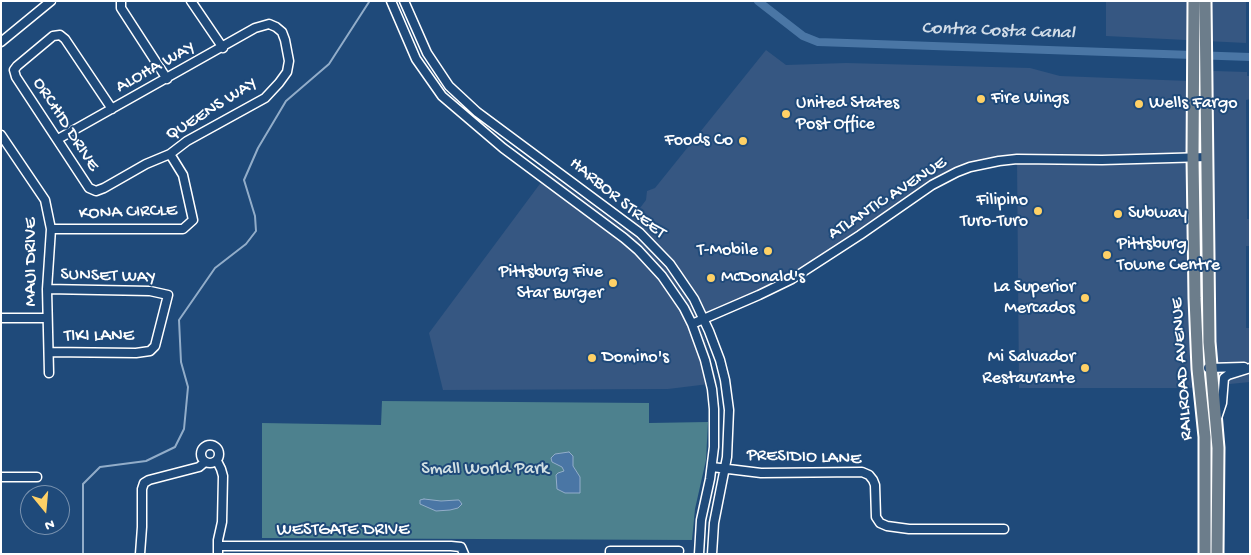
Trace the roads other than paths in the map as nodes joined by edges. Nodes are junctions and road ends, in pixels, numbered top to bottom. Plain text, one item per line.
1 (51, 1) edge
2 (121, 1) edge
3 (191, 1) edge
4 (391, 1) edge
5 (404, 1) edge
6 (1194, 1) edge
7 (1205, 1) edge
8 (38, 5) edge
9 (269, 24) joint
10 (1, 42) edge
11 (1200, 42) junction
12 (223, 48) junction
13 (1201, 70) junction
14 (167, 79) junction
15 (112, 109) junction
16 (1, 135) edge
17 (58, 140) junction
18 (170, 154) junction
19 (1193, 157) junction
20 (1207, 157) junction
21 (96, 191) joint
22 (632, 227) junction
23 (51, 229) junction
24 (624, 238) junction
25 (47, 289) junction
26 (1, 318) edge
27 (47, 318) junction
28 (705, 319) junction
29 (692, 324) junction
30 (150, 350) joint
31 (49, 352) junction
32 (1250, 367) edge
33 (1211, 368) junction
34 (1198, 369) junction
35 (49, 373) dead end
36 (1216, 422) junction
37 (217, 461) junction
38 (206, 462) junction
39 (712, 467) junction
40 (726, 470) junction
41 (1, 477) edge
42 (37, 477) dead end
43 (1004, 529) dead end
44 (218, 550) edge
45 (264, 550) edge
46 (310, 550) edge
47 (387, 550) edge
48 (610, 552) edge
49 (681, 553) edge
50 (140, 554) edge
51 (464, 554) edge
52 (699, 554) edge
53 (712, 554) edge
54 (1205, 554) edge
55 (1217, 554) edge

1 - 8 street
2 - 14 street
3 - 12 street
4 - 24 street, HARBOR STREET
5 - 22 street, HARBOR STREET
6 - 11 highway, RAILROAD AVENUE
7 - 11 highway, RAILROAD AVENUE
8 - 10 street
9 - 12 street, ALOHA WAY
9 - 18 street, QUEENS WAY
11 - 13 highway, RAILROAD AVENUE
12 - 14 street, ALOHA WAY
13 - 19 highway, RAILROAD AVENUE
13 - 20 highway, RAILROAD AVENUE
14 - 15 street, ALOHA WAY
15 - 17 street, ALOHA WAY
15 - 17 street, ORCHID DRIVE
16 - 23 street, MAUI DRIVE
17 - 21 street, ORCHID DRIVE
18 - 21 street, QUEENS WAY
18 - 23 street, KONA CIRCLE
19 - 20 street, ATLANTIC AVENUE
19 - 28 street, ATLANTIC AVENUE
19 - 34 highway, RAILROAD AVENUE
20 - 33 highway, RAILROAD AVENUE
22 - 24 street
22 - 28 street, HARBOR STREET
23 - 25 street, MAUI DRIVE
24 - 29 street, HARBOR STREET
25 - 27 street, MAUI DRIVE
25 - 30 street, SUNSET WAY
26 - 27 street
27 - 31 street, MAUI DRIVE
28 - 29 street, ATLANTIC AVENUE
28 - 40 street, HARBOR STREET
29 - 39 street, HARBOR STREET
30 - 31 street, TIKI LANE
31 - 35 street, MAUI DRIVE
32 - 33 street
32 - 36 street
33 - 34 street
33 - 36 highway, RAILROAD AVENUE
34 - 54 highway, RAILROAD AVENUE
36 - 55 highway, RAILROAD AVENUE
37 - 38 street
37 - 38 street
37 - 44 street
38 - 50 street
39 - 40 street, PRESIDIO LANE
39 - 52 street, HARBOR STREET
40 - 43 street, PRESIDIO LANE
40 - 53 street, HARBOR STREET
41 - 42 street
44 - 45 street, WESTGATE DRIVE
45 - 46 street, WESTGATE DRIVE
46 - 47 street, WESTGATE DRIVE
47 - 51 street, WESTGATE DRIVE
48 - 49 street

